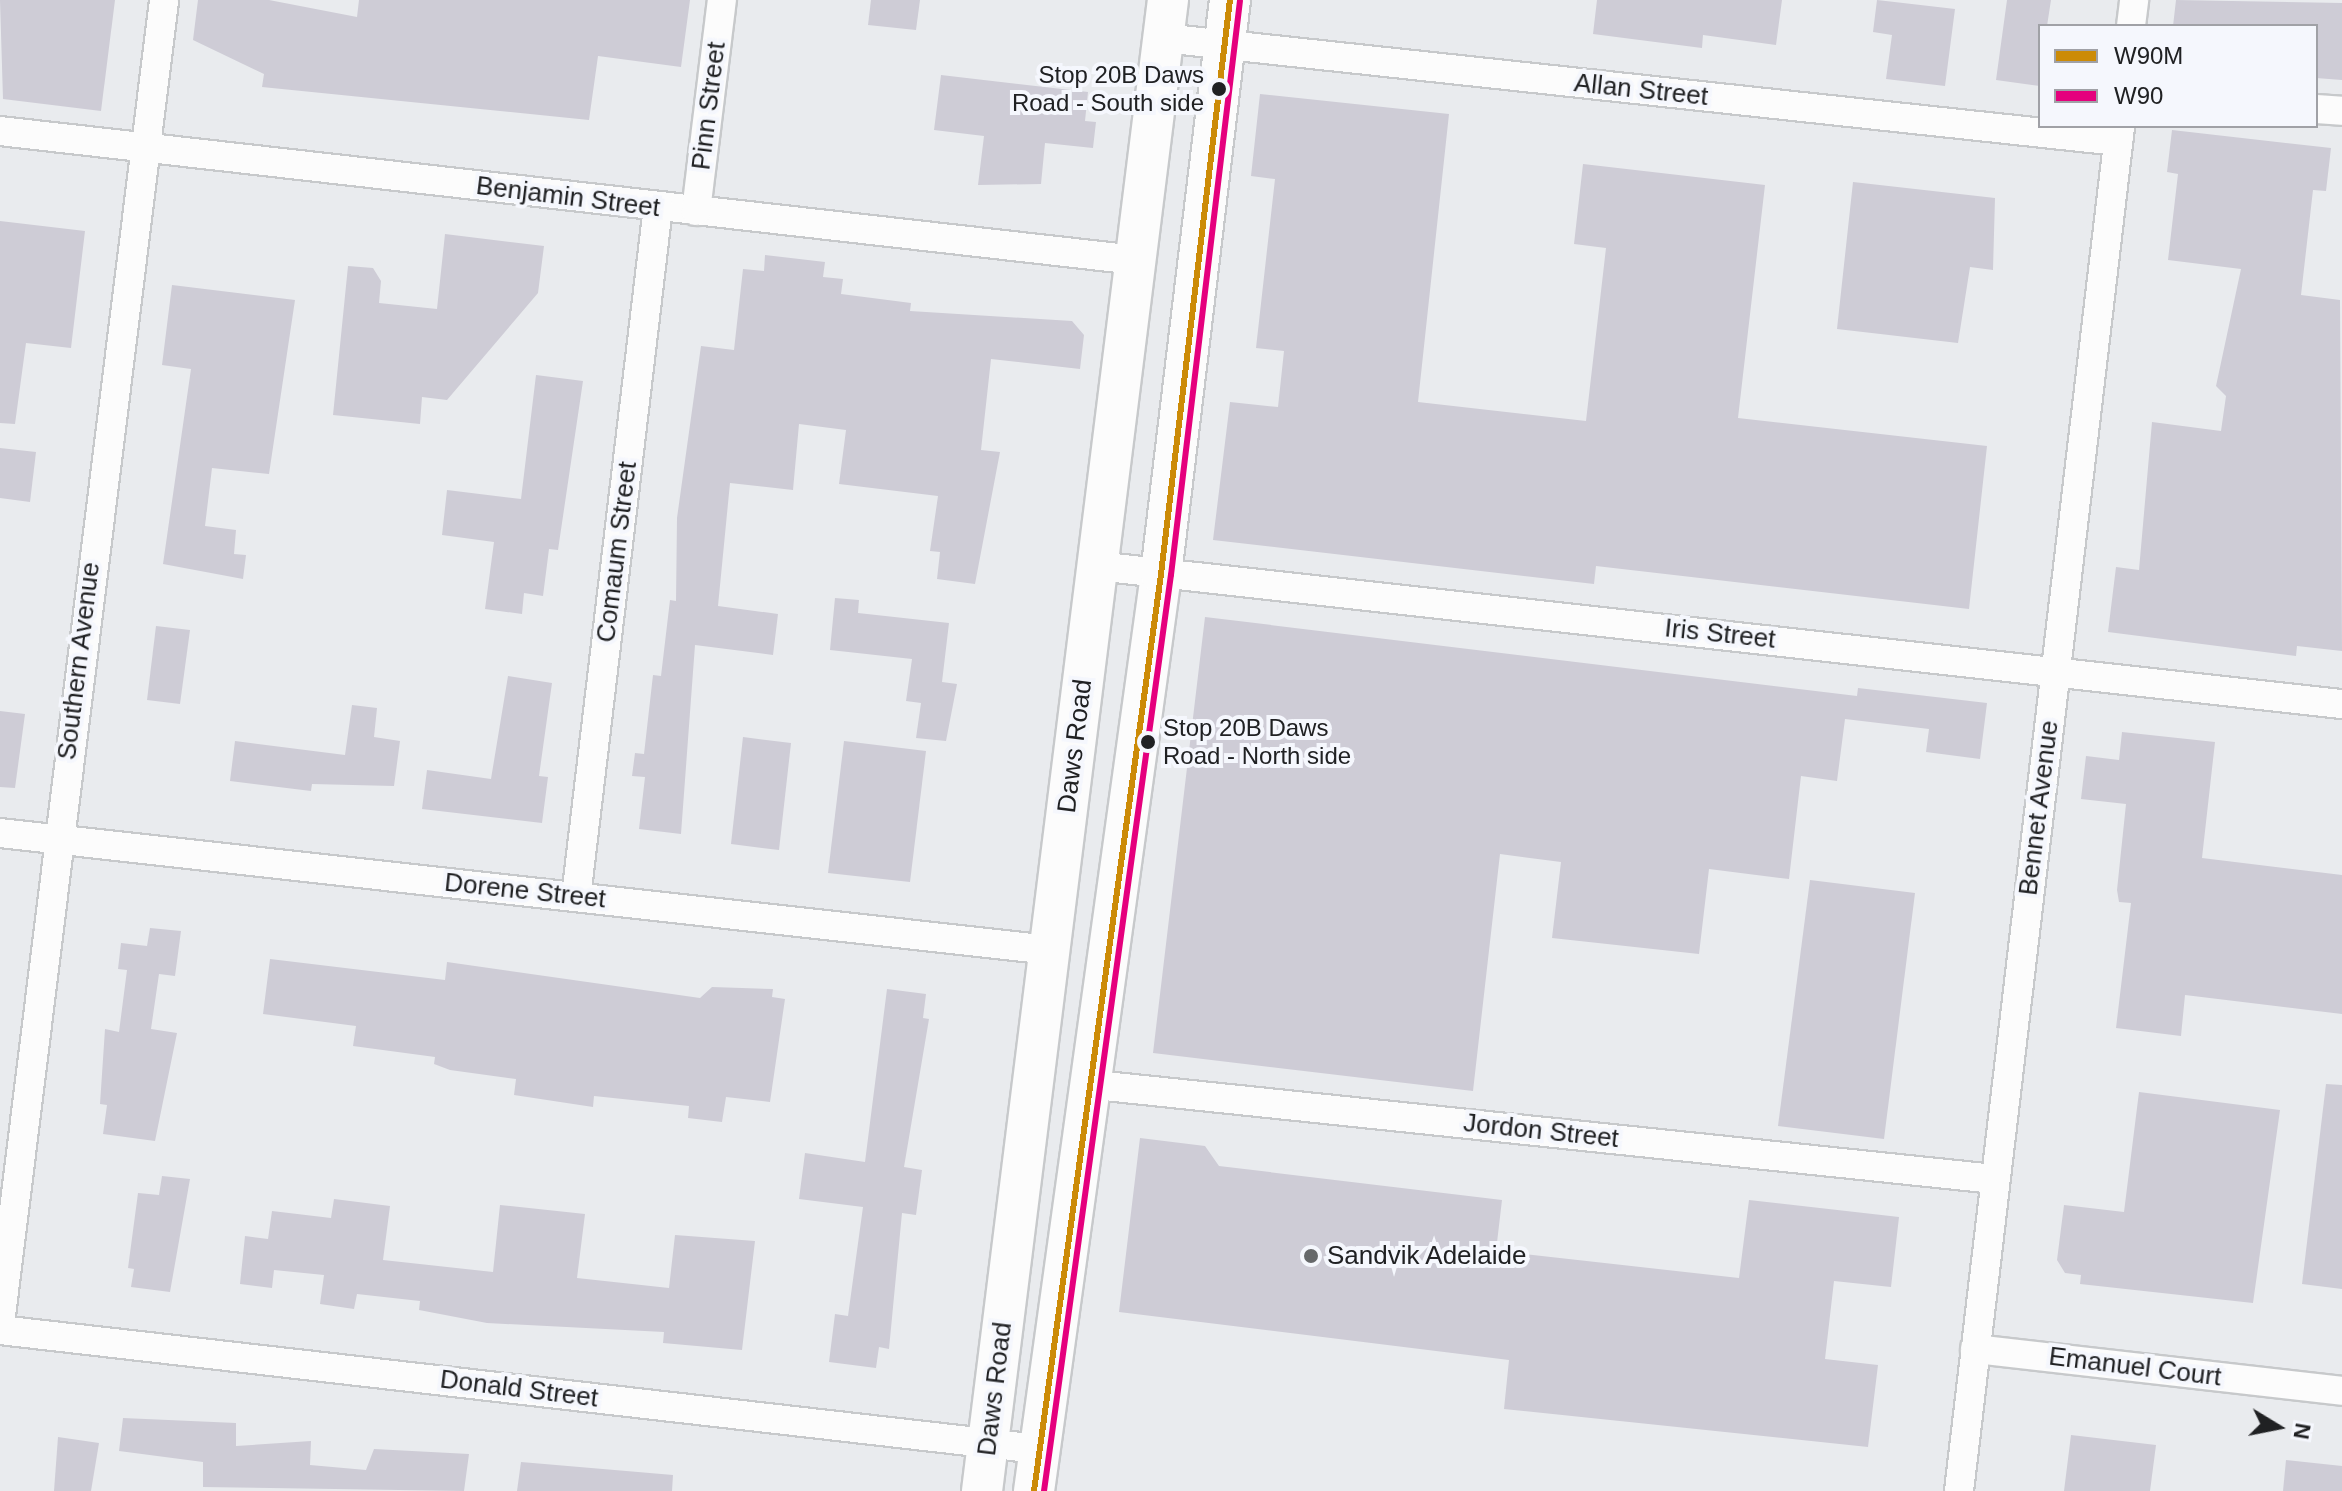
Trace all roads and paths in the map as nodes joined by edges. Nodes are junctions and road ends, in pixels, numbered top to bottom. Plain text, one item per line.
1 (164, 0) edge
2 (722, 0) edge
3 (1230, 0) edge
4 (2134, 0) edge
5 (1165, 19) edge
6 (2131, 24) edge
7 (1224, 46) junction
8 (2318, 109) edge
9 (2342, 111) edge
10 (2038, 126) edge
11 (2058, 128) edge
12 (0, 131) edge
13 (2119, 134) edge
14 (145, 147) junction
15 (658, 207) junction
16 (696, 211) junction
17 (1136, 260) junction
18 (1097, 566) junction
19 (1161, 574) junction
20 (2055, 671) junction
21 (2342, 704) edge
22 (0, 833) edge
23 (56, 839) junction
24 (576, 897) junction
25 (1050, 950) junction
26 (1086, 1084) junction
27 (1995, 1179) junction
28 (0, 1323) edge
29 (0, 1330) edge
30 (1975, 1349) junction
31 (2342, 1391) edge
32 (988, 1443) junction
33 (1038, 1449) junction
34 (982, 1491) edge
35 (1034, 1491) edge
36 (1959, 1491) edge

1 - 14 street, Southern Avenue
2 - 16 street, Pinn Street
3 - 7 main road, Daws Road
4 - 6 street
5 - 7 street, Allan Street
5 - 17 main road, Daws Road
7 - 10 street, Allan Street
7 - 19 main road, Daws Road
8 - 9 street
11 - 13 street, Allan Street
12 - 14 street, Benjamin Street
13 - 20 street, Bennet Avenue
14 - 15 street, Benjamin Street
14 - 23 street, Southern Avenue
15 - 16 street, Benjamin Street
15 - 24 street, Comaum Street
16 - 17 street, Benjamin Street
17 - 18 main road, Daws Road
18 - 19 street, Iris Street
18 - 25 main road, Daws Road
19 - 20 street, Iris Street
19 - 26 main road, Daws Road
20 - 21 street, Iris Street
20 - 27 street, Bennet Avenue
22 - 23 street, Dorene Street
23 - 24 street, Dorene Street
23 - 28 street, Southern Avenue
24 - 25 street, Dorene Street
25 - 32 main road, Daws Road
26 - 27 street, Jordon Street
26 - 33 main road, Daws Road
27 - 30 street, Bennet Avenue
29 - 32 street, Donald Street
30 - 31 street, Emanuel Court
30 - 36 street, Bennet Avenue
32 - 33 street, Donald Street
32 - 34 main road, Daws Road
33 - 35 main road, Daws Road

